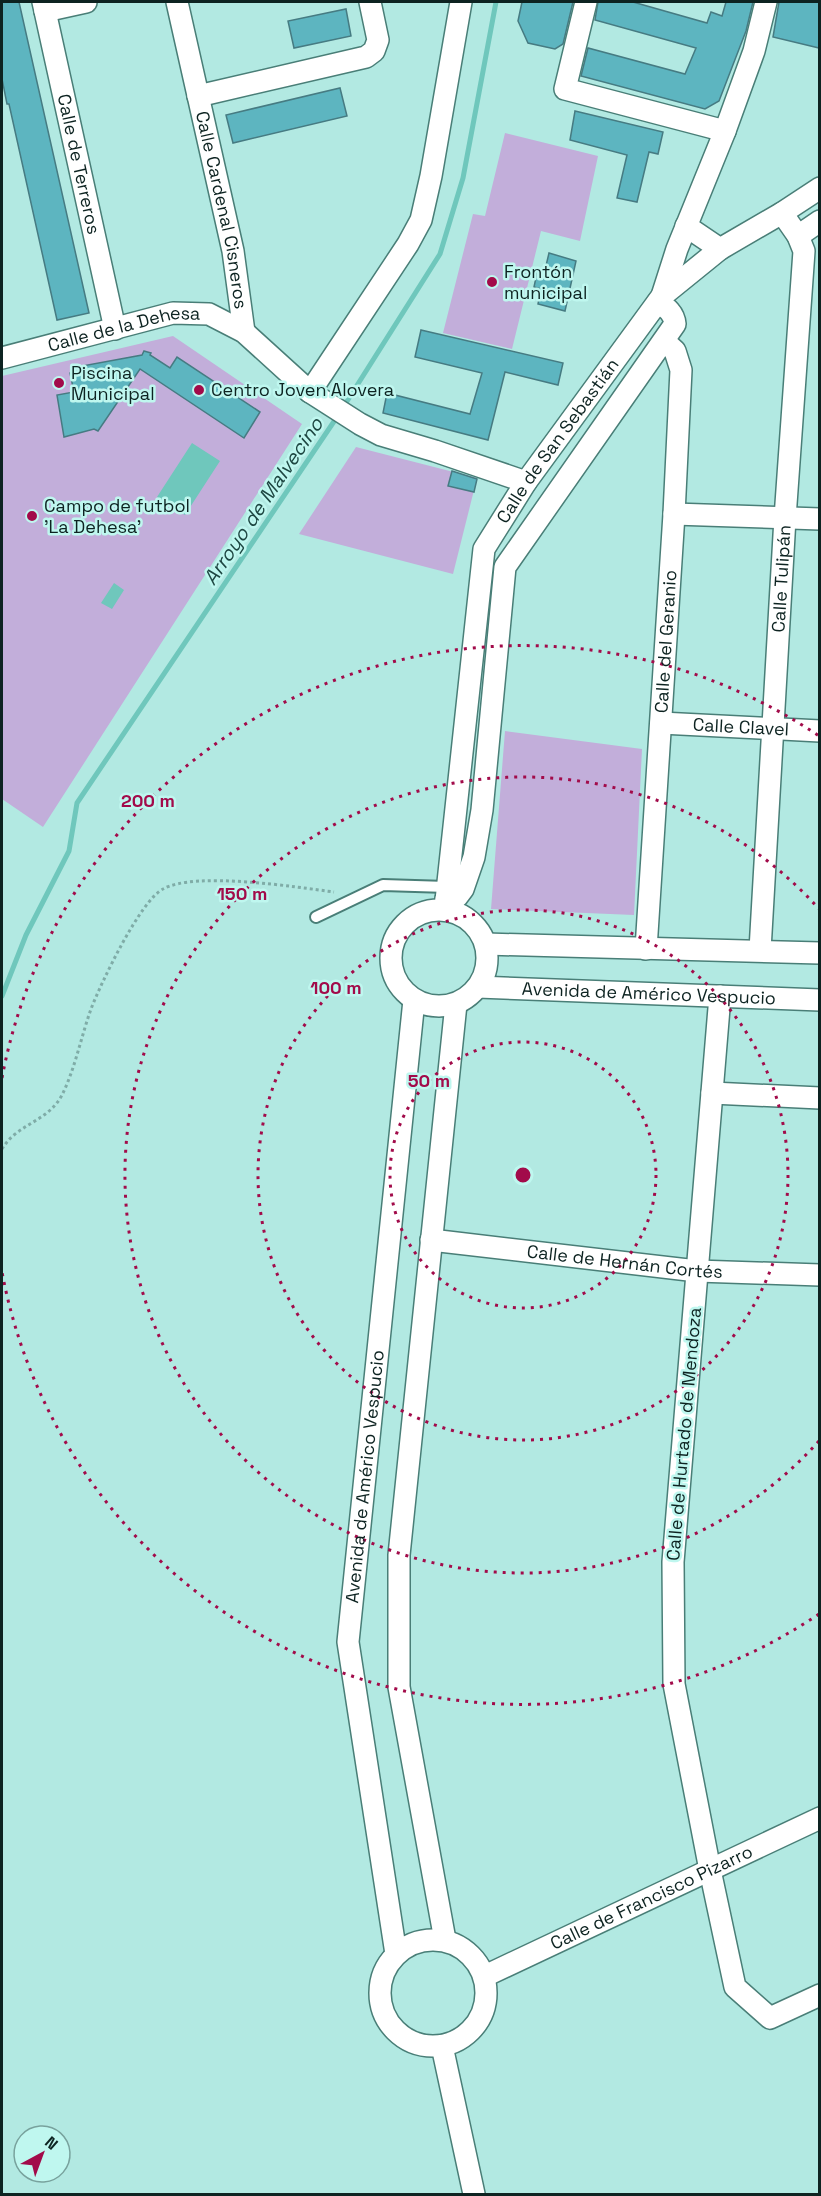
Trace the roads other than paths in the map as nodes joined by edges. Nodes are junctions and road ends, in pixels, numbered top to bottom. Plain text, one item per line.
1 (86, 2) edge
2 (177, 2) edge
3 (370, 2) edge
4 (461, 2) edge
5 (586, 2) edge
6 (766, 2) edge
7 (44, 6) edge
8 (198, 96) junction
9 (725, 130) junction
10 (819, 188) edge
11 (782, 213) junction
12 (819, 221) edge
13 (686, 226) junction
14 (798, 236) junction
15 (720, 249) junction
16 (660, 299) junction
17 (115, 329) junction
18 (244, 332) junction
19 (664, 341) junction
20 (2, 358) edge
21 (317, 397) junction
22 (526, 482) junction
23 (674, 514) junction
24 (785, 518) junction
25 (819, 519) edge
26 (661, 723) junction
27 (773, 729) junction
28 (819, 731) edge
29 (446, 899) junction
30 (316, 917) dead end
31 (486, 944) junction
32 (646, 949) junction
33 (760, 951) junction
34 (819, 953) edge
35 (478, 987) junction
36 (720, 996) junction
37 (414, 999) junction
38 (819, 1000) edge
39 (456, 1004) junction
40 (712, 1093) junction
41 (819, 1098) edge
42 (431, 1240) junction
43 (697, 1271) junction
44 (819, 1275) edge
45 (819, 1818) edge
46 (710, 1870) junction
47 (445, 1940) junction
48 (396, 1954) junction
49 (485, 1976) junction
50 (819, 1995) edge
51 (442, 2046) junction
52 (474, 2194) edge

1 - 7 street
2 - 8 street, Calle Cardenal Cisneros
3 - 8 street
4 - 21 street
5 - 9 street
6 - 9 street, Calle de San Sebastián
7 - 17 street, Calle de Terreros
8 - 18 street, Calle Cardenal Cisneros
9 - 13 street, Calle de San Sebastián
10 - 11 street
11 - 14 street, Calle Tulipán
11 - 15 street
12 - 14 street
13 - 15 street
13 - 16 street, Calle de San Sebastián
14 - 24 street, Calle Tulipán
15 - 16 street
16 - 19 street
16 - 22 street, Calle de San Sebastián
17 - 18 street, Calle de la Dehesa
17 - 20 street, Calle de la Dehesa
18 - 21 street, Calle Cardenal Cisneros
19 - 23 street, Calle del Geranio
19 - 29 street
21 - 22 street, Calle Cardenal Cisneros
22 - 29 street, Calle de San Sebastián
23 - 24 street
23 - 26 street, Calle del Geranio
24 - 25 street
24 - 27 street, Calle Tulipán
26 - 27 street, Calle Clavel
26 - 32 street, Calle del Geranio
27 - 28 street, Calle Clavel
27 - 33 street, Calle Tulipán
29 - 30 lane
29 - 31 street
29 - 37 street
31 - 32 street
31 - 35 street
32 - 33 street
33 - 34 street
35 - 36 street, Avenida de Américo Vespucio
35 - 39 street
36 - 38 street, Avenida de Américo Vespucio
36 - 40 street, Calle de Hurtado de Mendoza
37 - 39 street
37 - 48 street, Avenida de Américo Vespucio
39 - 42 street
40 - 41 street
40 - 43 street, Calle de Hurtado de Mendoza
42 - 43 street, Calle de Hernán Cortés
42 - 47 street
43 - 44 street, Calle de Hernán Cortés
43 - 46 street, Calle de Hurtado de Mendoza
45 - 46 street, Calle de Francisco Pizarro
46 - 49 street, Calle de Francisco Pizarro
46 - 50 street, Calle de Hurtado de Mendoza
47 - 48 street
47 - 49 street
48 - 51 street
49 - 51 street
51 - 52 street

